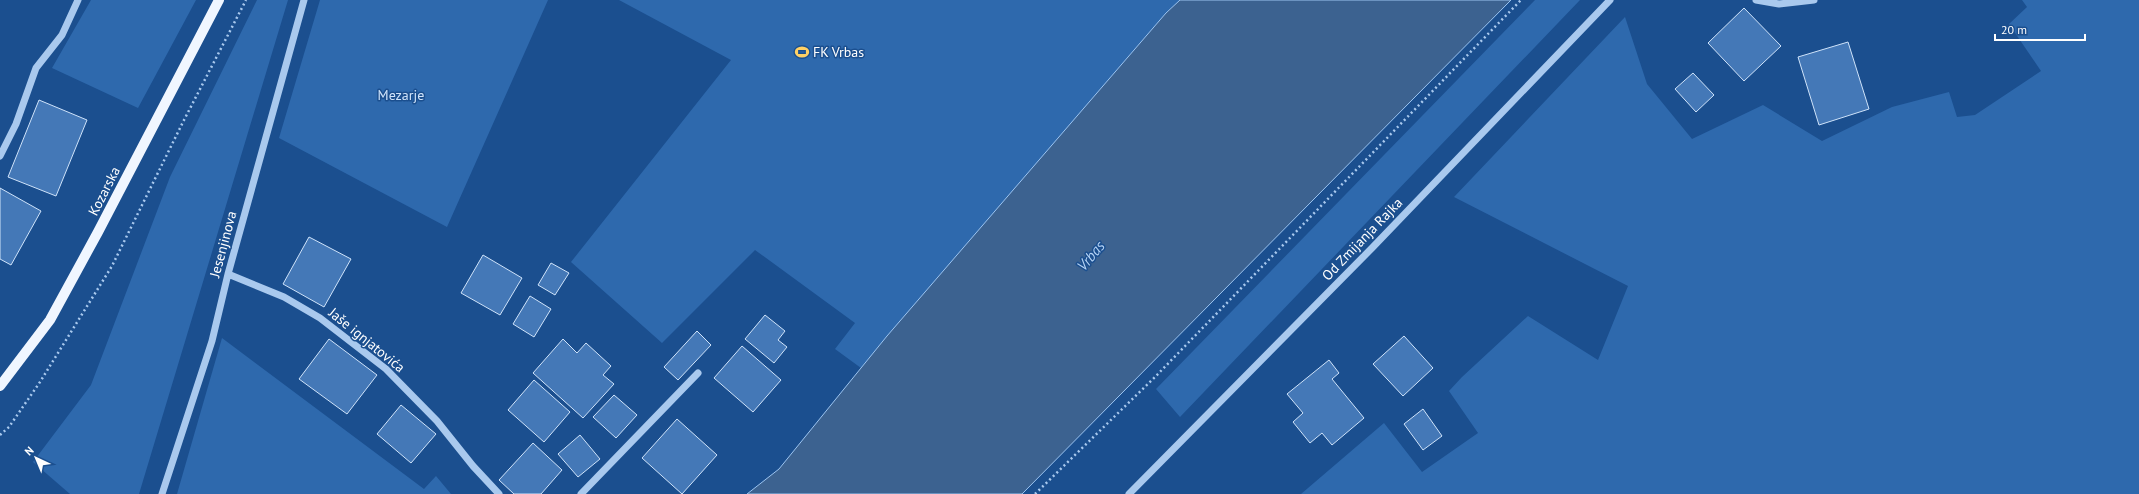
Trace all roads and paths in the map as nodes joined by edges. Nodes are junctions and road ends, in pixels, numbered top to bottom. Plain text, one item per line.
1 (78, 0) edge
2 (219, 0) edge
3 (246, 0) edge
4 (304, 0) edge
5 (1521, 0) edge
6 (1610, 0) edge
7 (1756, 0) edge
8 (1814, 0) edge
9 (0, 156) edge
10 (228, 274) junction
11 (698, 373) dead end
12 (0, 386) edge
13 (0, 435) edge
14 (162, 494) edge
15 (499, 494) edge
16 (581, 494) edge
17 (1035, 494) edge
18 (1129, 494) edge

1 - 9 street
2 - 12 main road, Kozarska
3 - 13 path
4 - 10 street, Jesenjinova
5 - 17 path
6 - 18 street, Od Zmijanja Rajka
7 - 8 street
10 - 14 street, Jesenjinova
10 - 15 street, Jaše ignjatovića
11 - 16 street

